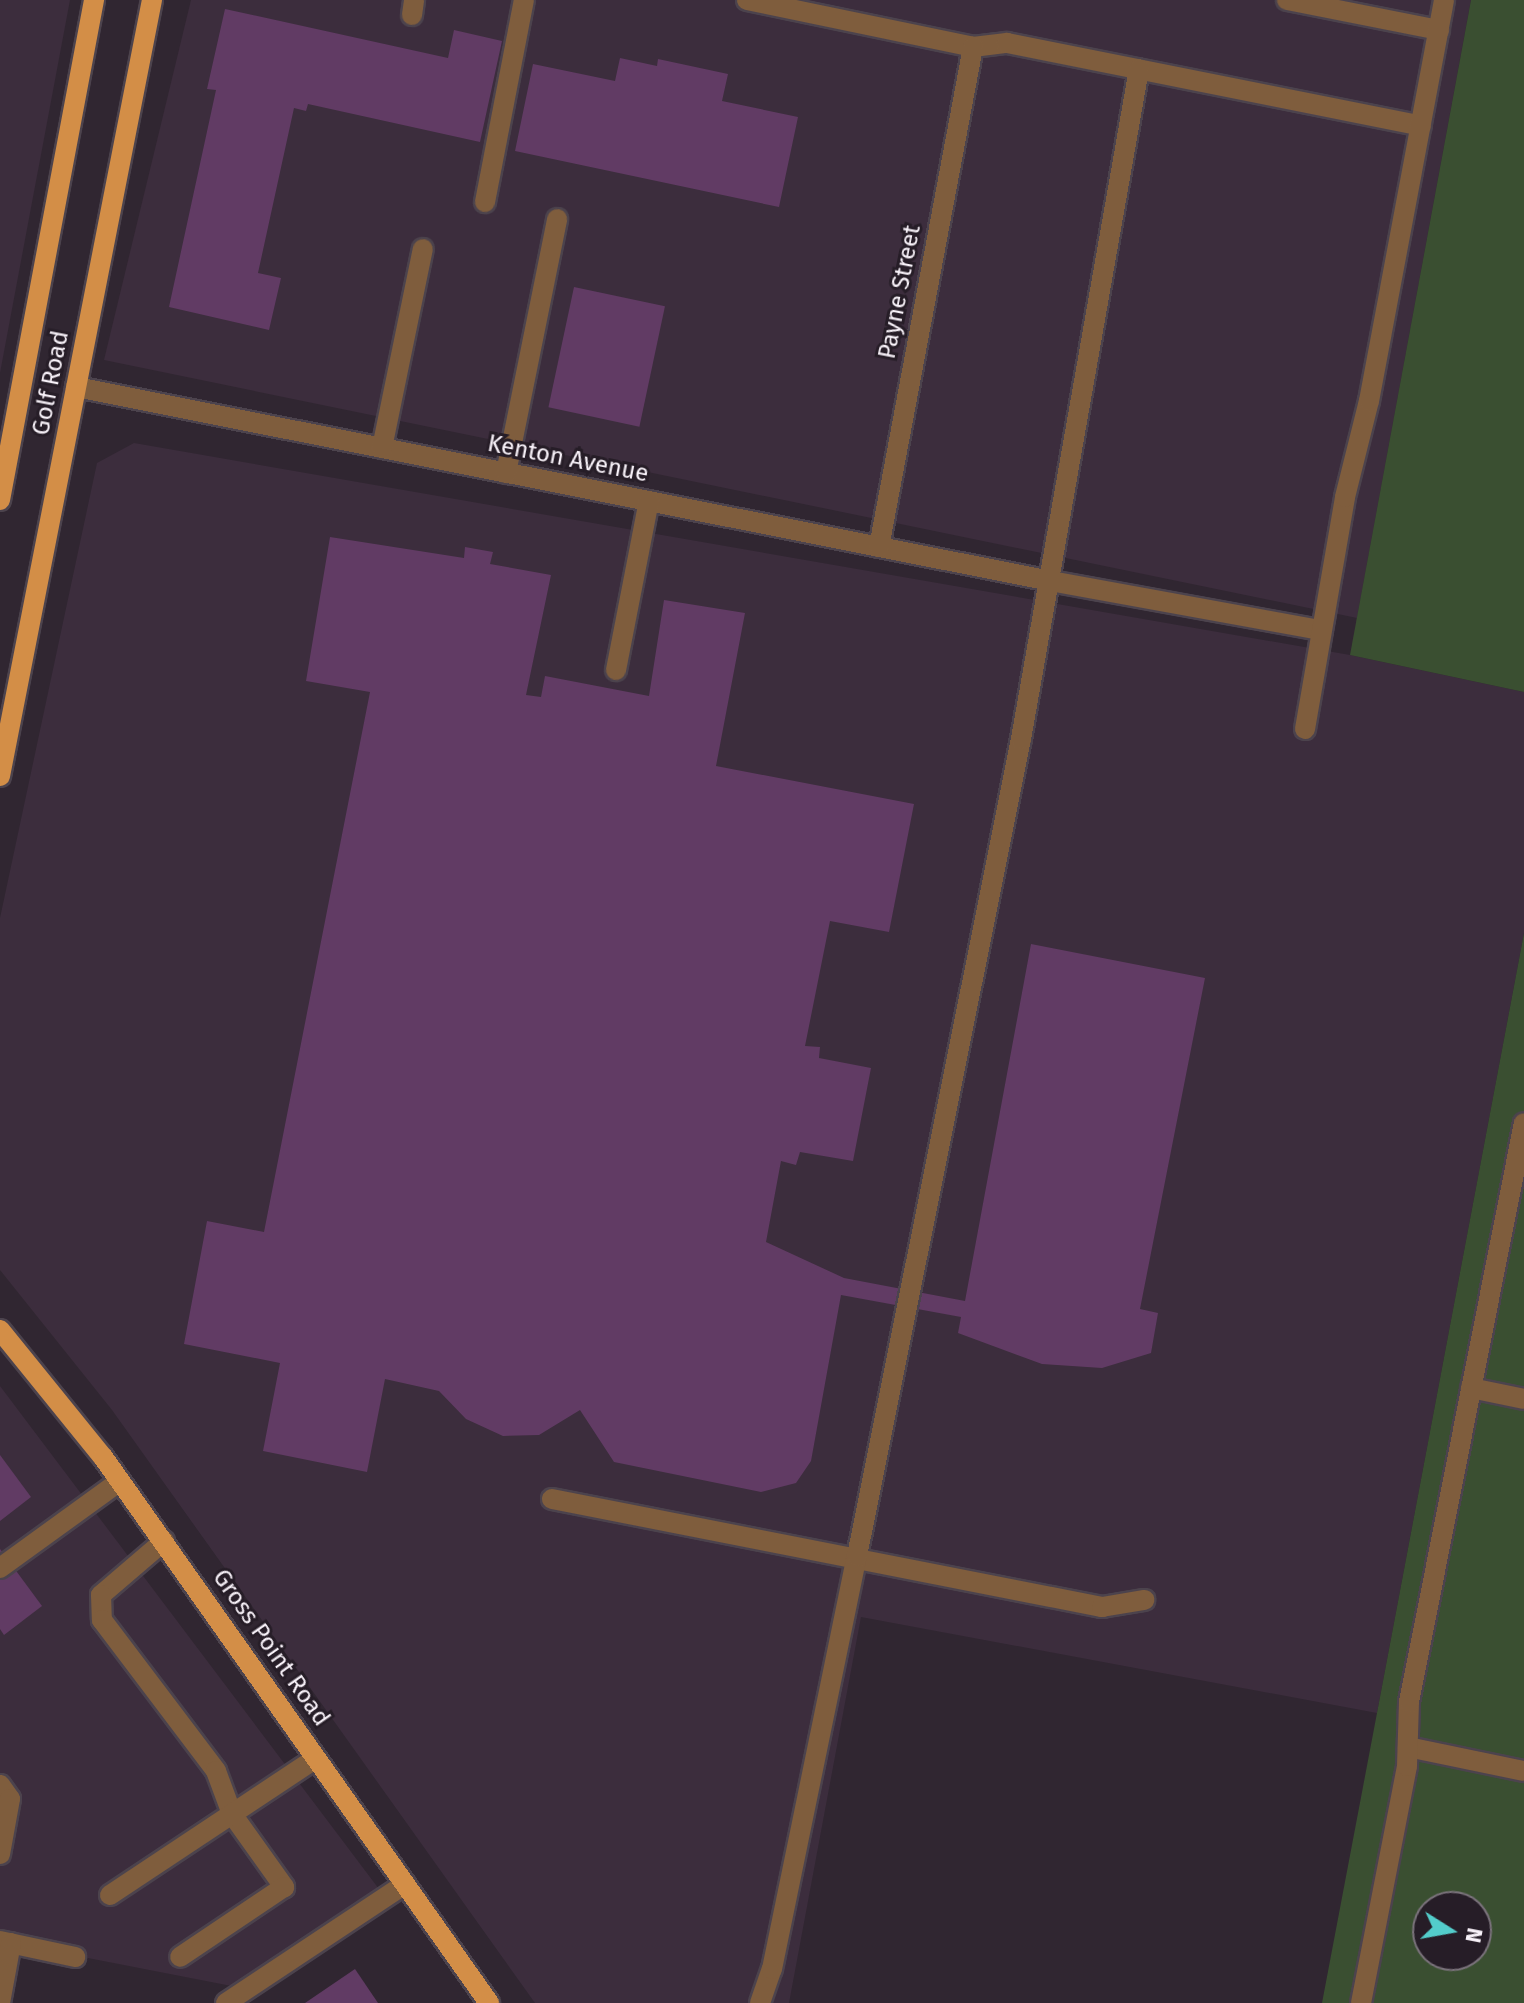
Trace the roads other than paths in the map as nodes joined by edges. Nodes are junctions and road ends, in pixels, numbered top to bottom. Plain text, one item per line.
1 (94, 0) edge
2 (152, 0) edge
3 (524, 0) edge
4 (747, 0) edge
5 (1287, 0) edge
6 (1444, 0) edge
7 (1439, 30) junction
8 (973, 47) junction
9 (1139, 69) junction
10 (1421, 126) junction
11 (485, 202) dead end
12 (557, 219) dead end
13 (423, 249) dead end
14 (76, 387) junction
15 (382, 448) junction
16 (506, 473) junction
17 (0, 500) edge
18 (649, 501) junction
19 (879, 547) junction
20 (1050, 581) junction
21 (1320, 630) junction
22 (616, 670) dead end
23 (1305, 729) dead end
24 (0, 776) edge
25 (1524, 1123) edge
26 (0, 1330) edge
27 (1471, 1388) junction
28 (1524, 1399) edge
29 (120, 1481) junction
30 (552, 1499) dead end
31 (164, 1541) junction
32 (857, 1556) junction
33 (0, 1568) edge
34 (1144, 1600) dead end
35 (1408, 1747) junction
36 (316, 1758) junction
37 (1524, 1771) edge
38 (0, 1785) edge
39 (232, 1814) junction
40 (1, 1845) edge
41 (405, 1884) junction
42 (110, 1895) dead end
43 (6, 1942) edge
44 (75, 1957) dead end
45 (180, 1957) dead end
46 (0, 2003) edge
47 (226, 2003) edge
48 (489, 2003) edge
49 (760, 2003) edge
50 (1361, 2003) edge

1 - 17 main road, Golf Road
2 - 14 main road, Golf Road
3 - 11 street
4 - 8 street
5 - 7 street
6 - 7 street
7 - 10 street
8 - 9 street
8 - 19 street, Payne Street
9 - 10 street
9 - 20 street
10 - 21 street
12 - 16 street
13 - 15 street
14 - 15 street, Kenton Avenue
14 - 24 main road, Golf Road
15 - 16 street, Kenton Avenue
16 - 18 street, Kenton Avenue
18 - 19 street, Kenton Avenue
18 - 22 street
19 - 20 street, Kenton Avenue
20 - 21 street, Kenton Avenue
20 - 32 street
21 - 23 street
25 - 27 street
26 - 29 main road, Gross Point Road
27 - 28 street
27 - 35 street
29 - 31 main road, Gross Point Road
29 - 33 street
30 - 32 street
31 - 36 main road, Gross Point Road
31 - 39 street
32 - 34 street
32 - 49 street
35 - 37 street
35 - 50 street
36 - 39 street
36 - 41 main road, Gross Point Road
38 - 40 street
39 - 42 street
39 - 45 street
41 - 47 street
41 - 48 main road, Gross Point Road
43 - 44 street
43 - 46 street

